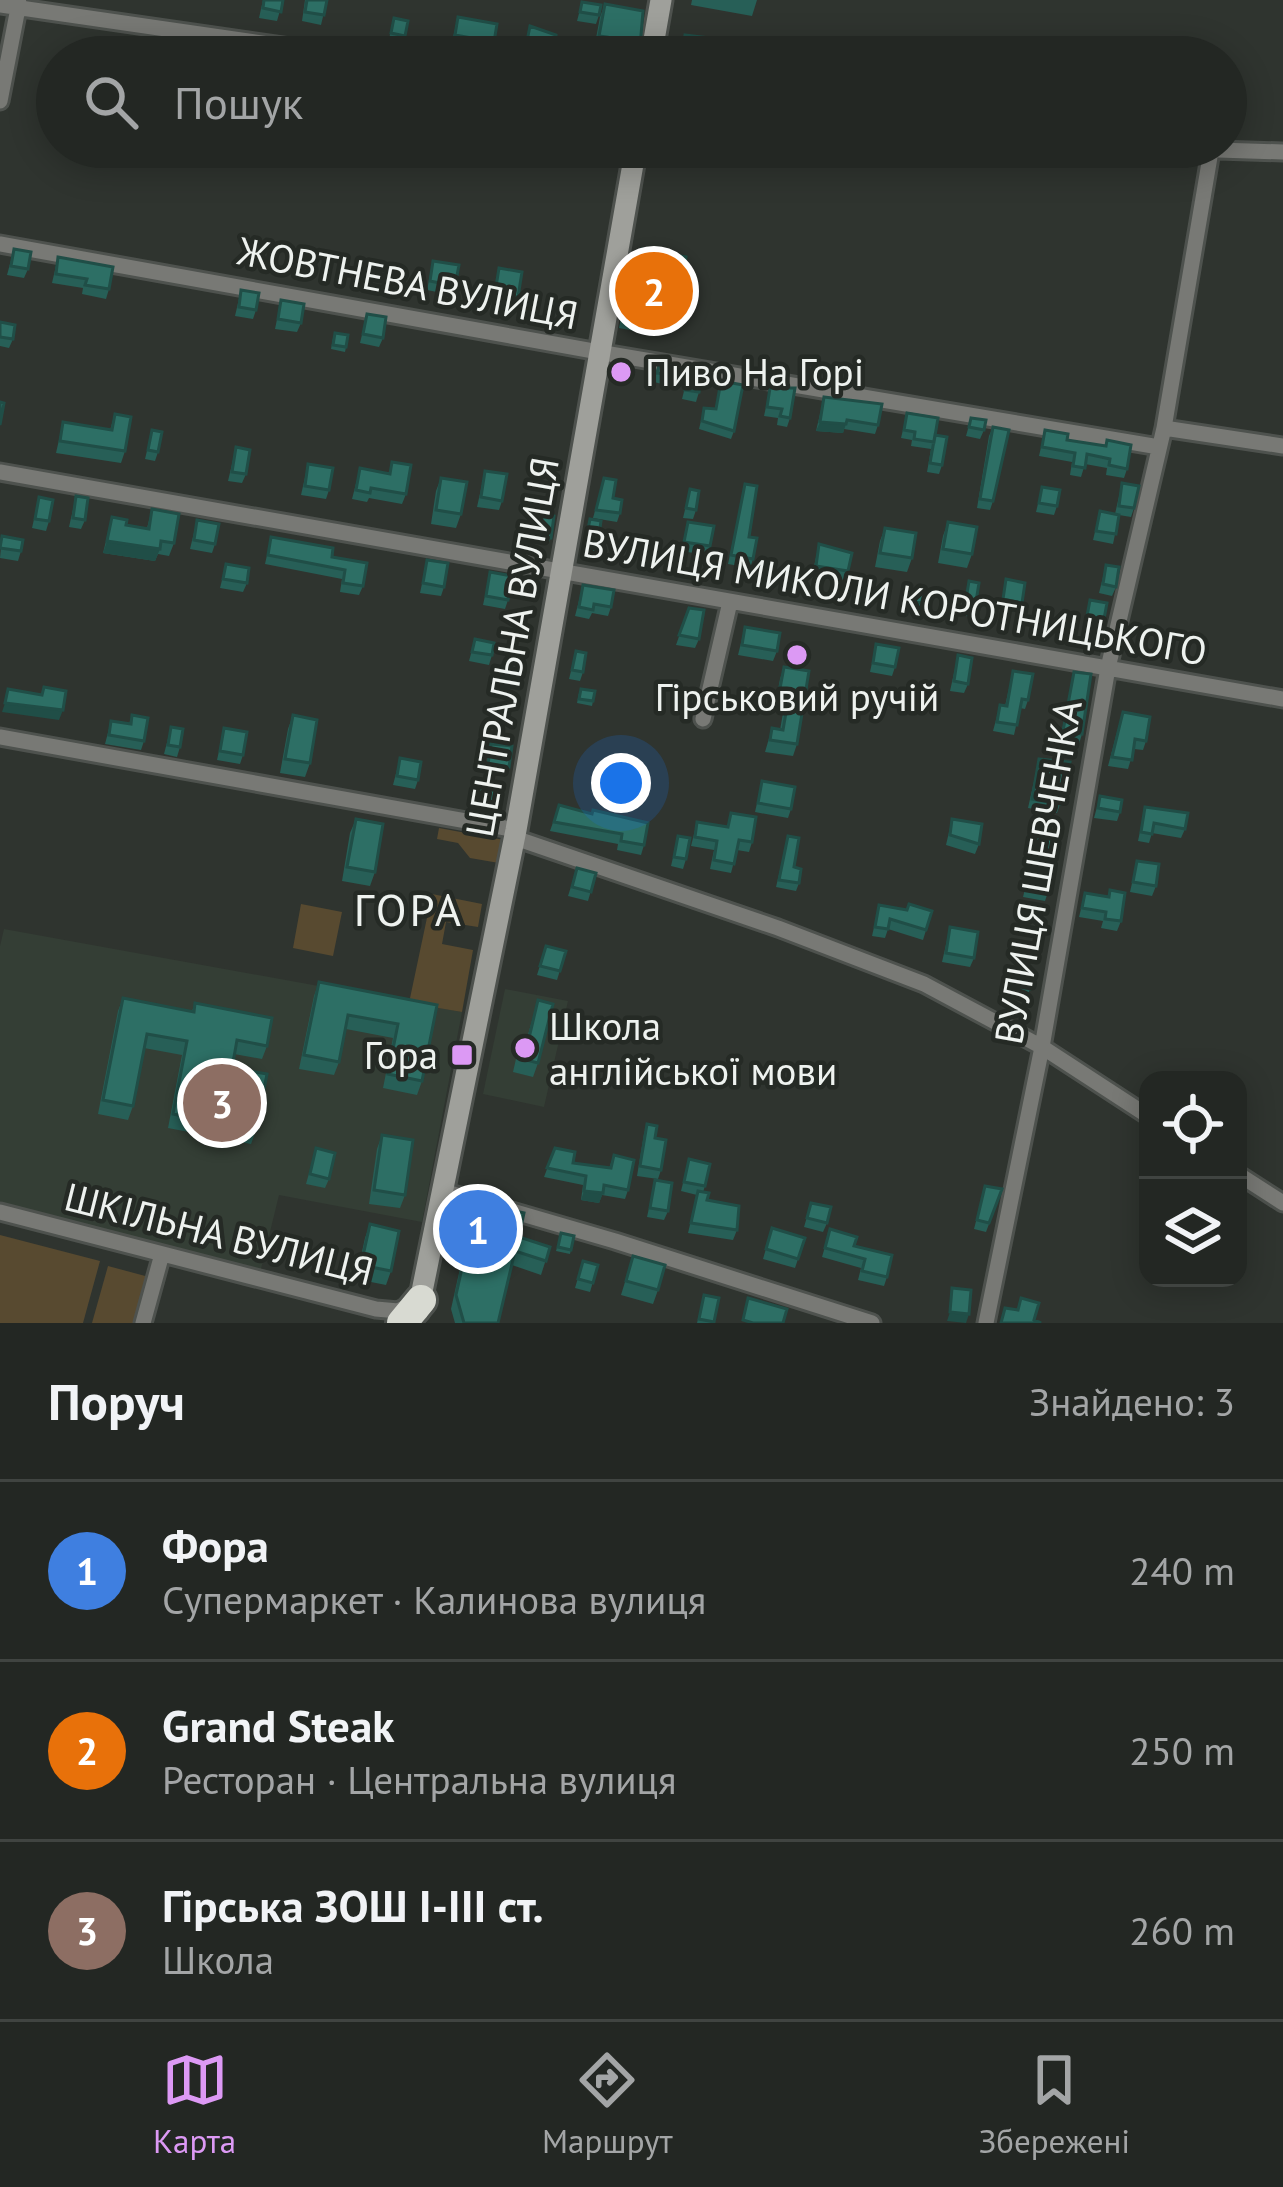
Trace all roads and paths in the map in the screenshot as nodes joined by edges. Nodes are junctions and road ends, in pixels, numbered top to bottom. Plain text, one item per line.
1 (661, 0) edge
2 (12, 4) edge
3 (222, 36) edge
4 (655, 36) edge
5 (0, 101) edge
6 (1247, 152) edge
7 (1283, 152) edge
8 (633, 168) edge
9 (1208, 168) edge
10 (0, 244) edge
11 (602, 353) junction
12 (1164, 428) junction
13 (1283, 446) edge
14 (1159, 447) junction
15 (0, 472) edge
16 (561, 572) junction
17 (730, 602) junction
18 (1108, 668) junction
19 (1283, 699) edge
20 (703, 719) dead end
21 (0, 737) edge
22 (516, 830) junction
23 (1042, 1047) junction
24 (1139, 1110) edge
25 (1246, 1179) edge
26 (442, 1191) junction
27 (1283, 1203) edge
28 (0, 1212) edge
29 (162, 1254) junction
30 (416, 1317) edge
31 (142, 1323) edge
32 (872, 1323) edge
33 (986, 1323) edge

1 - 4 main road
2 - 3 street
2 - 5 street
6 - 7 street
8 - 11 main road, ЦЕНТРАЛЬНА ВУЛИЦЯ
9 - 12 street, ВУЛИЦЯ ШЕВЧЕНКА
10 - 11 street, ЖОВТНЕВА ВУЛИЦЯ
11 - 14 street, ЖОВТНЕВА ВУЛИЦЯ
11 - 16 main road, ЦЕНТРАЛЬНА ВУЛИЦЯ
12 - 13 street
12 - 14 street, ВУЛИЦЯ ШЕВЧЕНКА
14 - 18 street, ВУЛИЦЯ ШЕВЧЕНКА
15 - 16 street, ВУЛИЦЯ МИКОЛИ КОРОТНИЦЬКОГО
16 - 17 street, ВУЛИЦЯ МИКОЛИ КОРОТНИЦЬКОГО
16 - 22 main road, ЦЕНТРАЛЬНА ВУЛИЦЯ
17 - 18 street, ВУЛИЦЯ МИКОЛИ КОРОТНИЦЬКОГО
17 - 20 street
18 - 19 street, ВУЛИЦЯ МИКОЛИ КОРОТНИЦЬКОГО
18 - 23 street, ВУЛИЦЯ ШЕВЧЕНКА
21 - 22 street
22 - 23 street
22 - 26 main road, ЦЕНТРАЛЬНА ВУЛИЦЯ
23 - 24 street
23 - 33 street, ВУЛИЦЯ ШЕВЧЕНКА
25 - 27 street
26 - 30 main road, ЦЕНТРАЛЬНА ВУЛИЦЯ
26 - 32 street
28 - 29 street, ШКІЛЬНА ВУЛИЦЯ
29 - 30 street, ШКІЛЬНА ВУЛИЦЯ
29 - 31 street

